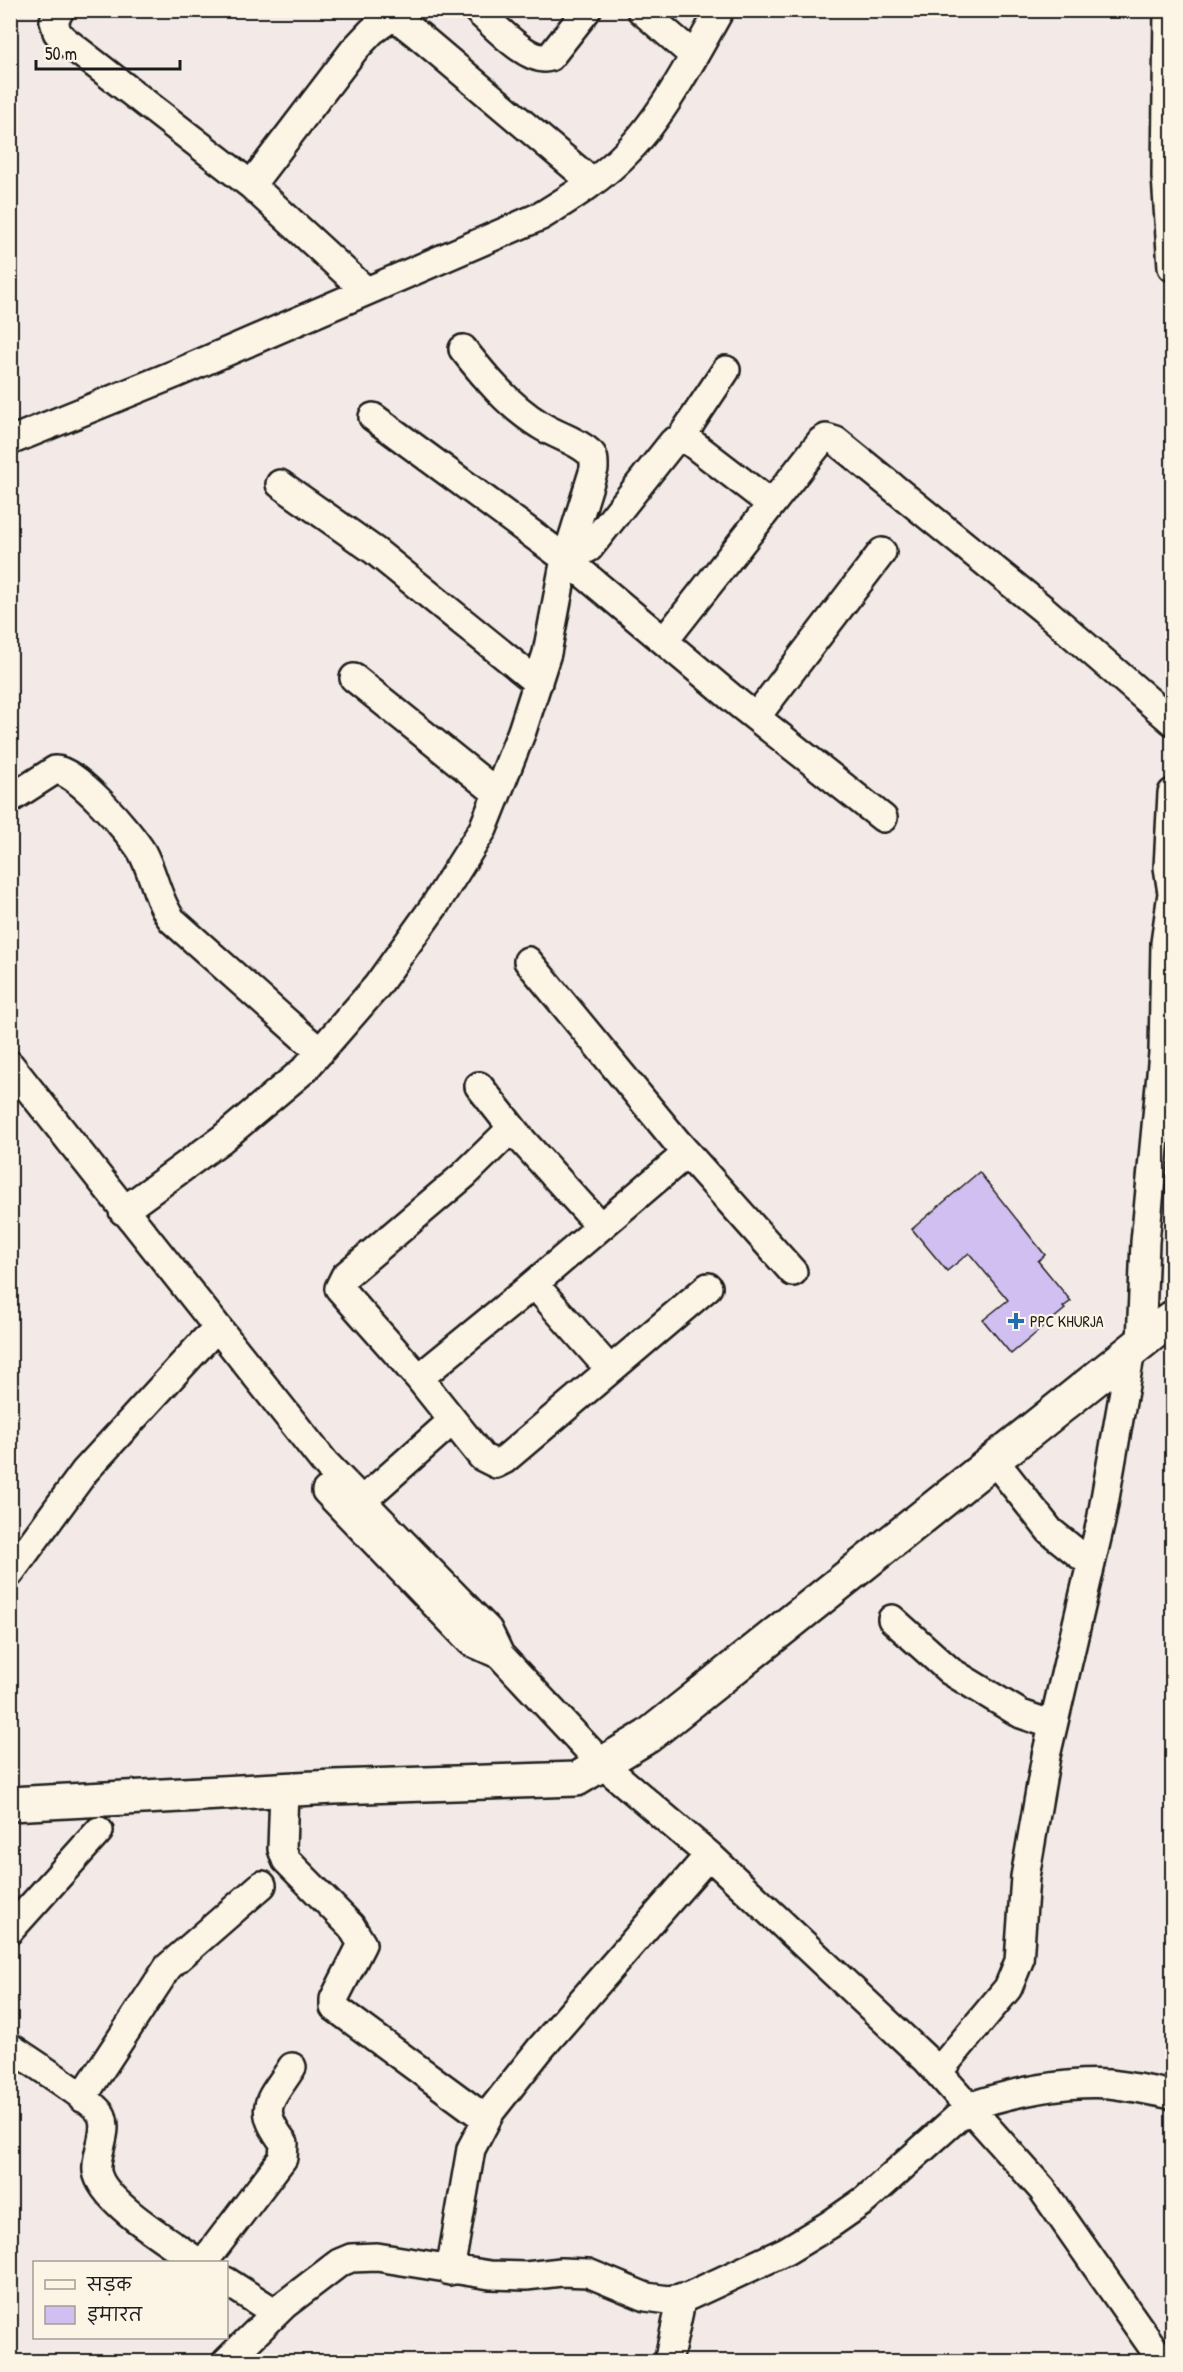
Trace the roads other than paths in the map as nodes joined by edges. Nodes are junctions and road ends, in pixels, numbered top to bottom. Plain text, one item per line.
1 (60, 10) edge
2 (477, 10) edge
3 (586, 10) edge
4 (641, 10) edge
5 (720, 10) edge
6 (1168, 10) edge
7 (693, 55) junction
8 (592, 182) junction
9 (251, 185) junction
10 (1173, 267) edge
11 (366, 291) junction
12 (463, 349) dead end
13 (726, 370) dead end
14 (373, 417) dead end
15 (680, 439) junction
16 (10, 441) edge
17 (280, 484) dead end
18 (771, 504) junction
19 (882, 552) dead end
20 (567, 555) junction
21 (665, 640) junction
22 (354, 678) dead end
23 (538, 683) junction
24 (756, 717) junction
25 (1173, 721) edge
26 (1173, 793) edge
27 (497, 794) junction
28 (10, 799) edge
29 (1172, 808) edge
30 (884, 818) dead end
31 (528, 961) dead end
32 (320, 1052) junction
33 (10, 1065) edge
34 (479, 1086) dead end
35 (10, 1093) edge
36 (512, 1128) junction
37 (687, 1152) junction
38 (123, 1211) junction
39 (600, 1226) junction
40 (793, 1272) dead end
41 (534, 1284) junction
42 (708, 1287) dead end
43 (1173, 1318) edge
44 (205, 1340) junction
45 (1136, 1347) junction
46 (610, 1370) junction
47 (418, 1378) junction
48 (452, 1421) junction
49 (994, 1460) junction
50 (362, 1501) junction
51 (1091, 1564) junction
52 (10, 1573) edge
53 (892, 1618) dead end
54 (500, 1655) junction
55 (1053, 1725) junction
56 (602, 1764) junction
57 (284, 1790) junction
58 (10, 1804) edge
59 (99, 1831) dead end
60 (709, 1855) junction
61 (262, 1885) dead end
62 (10, 1930) edge
63 (10, 2047) edge
64 (292, 2067) dead end
65 (938, 2072) junction
66 (1173, 2095) edge
67 (82, 2098) junction
68 (969, 2108) junction
69 (486, 2119) junction
70 (197, 2261) edge
71 (205, 2261) edge
72 (450, 2271) junction
73 (228, 2283) edge
74 (682, 2297) junction
75 (276, 2313) junction
76 (226, 2361) edge
77 (668, 2361) edge
78 (1163, 2361) edge

1 - 9 street
2 - 3 street
4 - 7 street
5 - 7 street
6 - 10 street
7 - 8 street
8 - 9 street
8 - 11 street
9 - 11 street
11 - 16 street
12 - 20 street
13 - 15 street
14 - 20 street
15 - 18 street
15 - 20 street
17 - 23 street
18 - 21 street
18 - 25 street
19 - 24 street
20 - 21 street
20 - 23 street
21 - 24 street
22 - 27 street
23 - 27 street
24 - 30 street
26 - 29 street
27 - 32 street
28 - 32 street
29 - 45 street
31 - 37 street
32 - 38 street
33 - 38 street
34 - 36 street
35 - 44 street
36 - 39 street
36 - 47 street
37 - 39 street
37 - 40 street
38 - 50 street
39 - 41 street
41 - 46 street
41 - 47 street
42 - 46 street
43 - 45 main road
44 - 52 street
44 - 54 street
45 - 49 main road
45 - 51 street
46 - 48 street
47 - 48 street
48 - 50 street
49 - 51 street
49 - 56 main road
50 - 54 street
51 - 55 street
53 - 55 street
54 - 56 street
55 - 65 street
56 - 57 main road
56 - 60 street
57 - 58 main road
57 - 69 street
59 - 62 street
60 - 65 street
60 - 69 street
61 - 67 street
63 - 67 street
64 - 71 street
65 - 68 street
66 - 68 street
67 - 70 street
68 - 74 street
68 - 78 street
69 - 72 street
72 - 74 street
72 - 75 street
73 - 75 street
74 - 77 street
75 - 76 street

